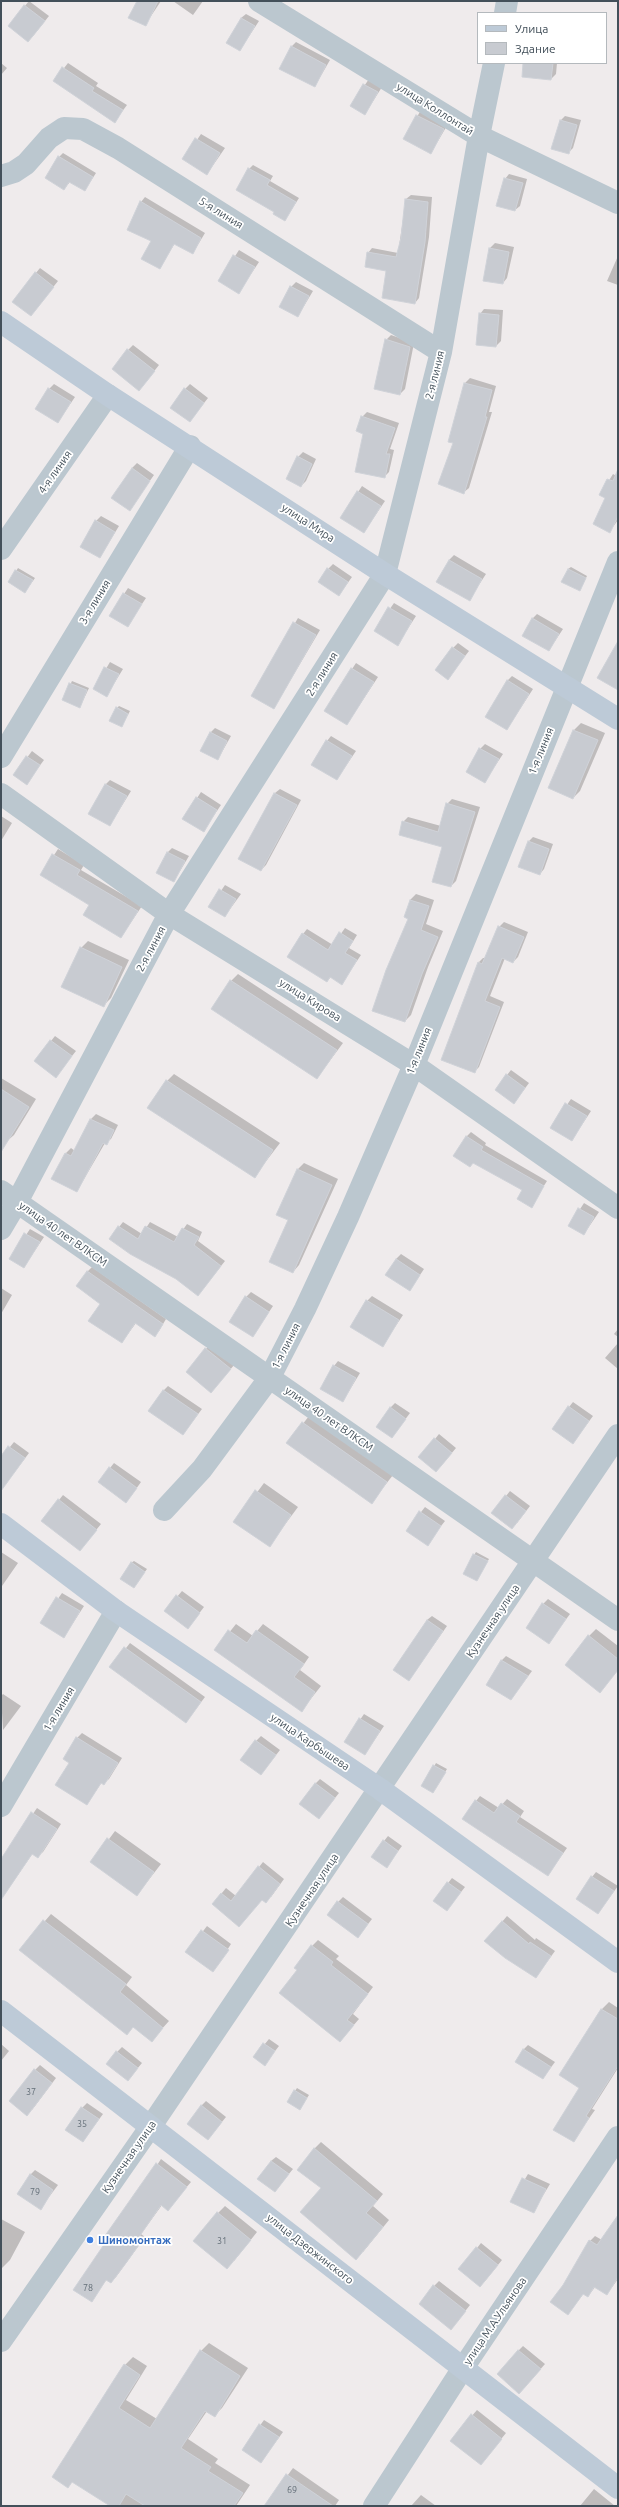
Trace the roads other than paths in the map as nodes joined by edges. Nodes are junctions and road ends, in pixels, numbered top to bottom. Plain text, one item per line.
1 (259, 1) edge
2 (507, 1) edge
3 (505, 12) edge
4 (494, 64) edge
5 (479, 136) junction
6 (1, 176) edge
7 (618, 203) edge
8 (1, 322) edge
9 (441, 352) junction
10 (108, 395) junction
11 (190, 446) junction
12 (1, 549) edge
13 (618, 562) edge
14 (385, 574) junction
15 (567, 686) junction
16 (618, 719) edge
17 (1, 757) edge
18 (1, 794) edge
19 (169, 914) junction
20 (414, 1064) junction
21 (9, 1196) edge
22 (618, 1208) edge
23 (1, 1229) edge
24 (270, 1377) junction
25 (618, 1435) edge
26 (164, 1510) dead end
27 (1, 1524) edge
28 (533, 1560) junction
29 (116, 1611) junction
30 (618, 1620) edge
31 (380, 1789) junction
32 (1, 1806) edge
33 (618, 1962) edge
34 (1, 2011) edge
35 (151, 2126) junction
36 (618, 2137) edge
37 (1, 2341) edge
38 (462, 2368) junction
39 (618, 2488) edge
40 (374, 2506) edge

1 - 5 street, улица Коллонтай
2 - 3 street
4 - 5 street, 2-я линия
5 - 7 street, улица Коллонтай
5 - 9 street, 2-я линия
6 - 9 street, 5-я линия
8 - 10 street, улица Мира
9 - 14 street, 2-я линия
10 - 11 street, улица Мира
10 - 12 street, 4-я линия
11 - 14 street, улица Мира
11 - 17 street, 3-я линия
13 - 15 street, 1-я линия
14 - 15 street, улица Мира
14 - 19 street, 2-я линия
15 - 16 street, улица Мира
15 - 20 street, 1-я линия
18 - 19 street, улица Кирова
19 - 20 street, улица Кирова
19 - 21 street, 2-я линия
20 - 22 street, улица Кирова
20 - 24 street, 1-я линия
21 - 23 street, 2-я линия
21 - 24 street, улица 40 лет ВЛКСМ
24 - 26 street, 1-я линия
24 - 28 street, улица 40 лет ВЛКСМ
25 - 28 street, Кузнечная улица
27 - 29 street, улица Карбышева
28 - 30 street, улица 40 лет ВЛКСМ
28 - 31 street, Кузнечная улица
29 - 31 street, улица Карбышева
29 - 32 street, 1-я линия
31 - 33 street, улица Карбышева
31 - 35 street, Кузнечная улица
34 - 35 street, улица Дзержинского
35 - 37 street, Кузнечная улица
35 - 38 street, улица Дзержинского
36 - 38 street, улица М.А.Ульянова
38 - 39 street, улица Дзержинского
38 - 40 street, улица М.А.Ульянова

